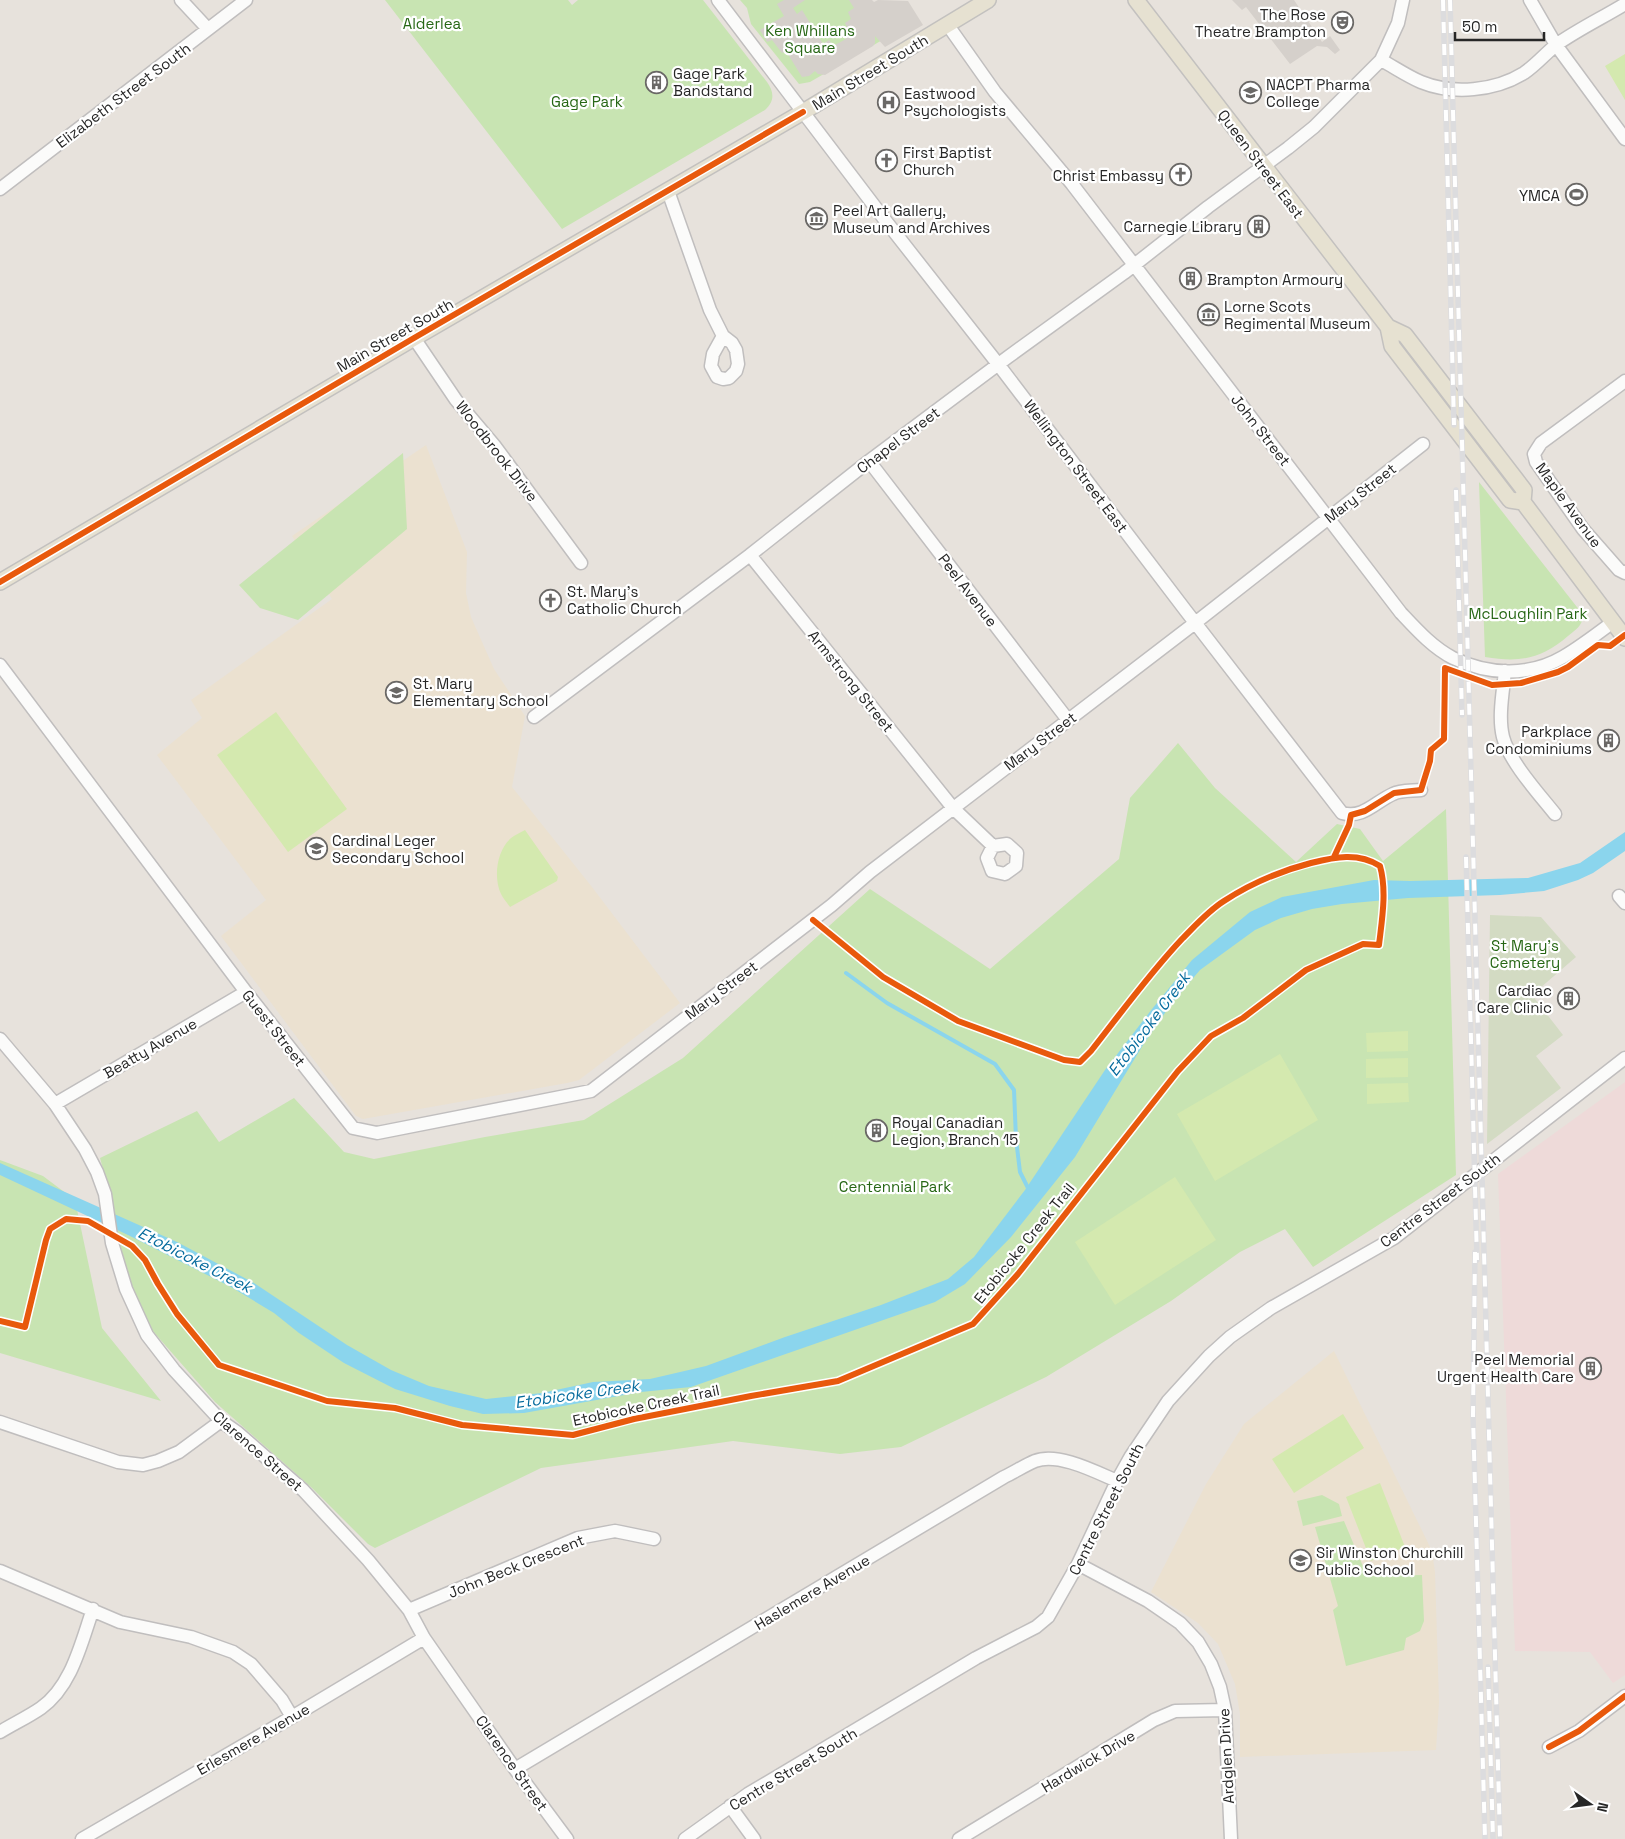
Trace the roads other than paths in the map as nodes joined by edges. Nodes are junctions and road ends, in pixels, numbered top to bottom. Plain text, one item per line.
1 (181, 0) edge
2 (246, 0) edge
3 (718, 0) edge
4 (988, 0) edge
5 (1136, 0) edge
6 (1403, 0) edge
7 (1530, 0) edge
8 (1625, 4) edge
9 (947, 24) junction
10 (208, 30) junction
11 (1556, 45) junction
12 (1381, 60) junction
13 (804, 112) junction
14 (1625, 139) edge
15 (1263, 166) junction
16 (0, 189) edge
17 (668, 191) junction
18 (1134, 265) junction
19 (723, 336) dead end
20 (414, 338) junction
21 (998, 364) junction
22 (1625, 382) edge
23 (1423, 444) dead end
24 (869, 461) junction
25 (1329, 517) junction
26 (750, 555) junction
27 (582, 563) dead end
28 (1625, 573) edge
29 (0, 582) edge
30 (1613, 622) junction
31 (1195, 623) junction
32 (1625, 638) edge
33 (0, 665) edge
34 (1505, 672) junction
35 (534, 717) dead end
36 (1068, 720) junction
37 (1420, 790) dead end
38 (953, 808) junction
39 (1554, 814) dead end
40 (993, 846) dead end
41 (246, 992) junction
42 (0, 1039) edge
43 (657, 1039) joint
44 (1625, 1058) edge
45 (55, 1104) junction
46 (221, 1421) junction
47 (0, 1422) edge
48 (1117, 1481) junction
49 (654, 1540) dead end
50 (1078, 1564) junction
51 (0, 1571) edge
52 (94, 1609) junction
53 (409, 1610) junction
54 (424, 1638) junction
55 (1625, 1696) edge
56 (1225, 1710) junction
57 (292, 1717) junction
58 (0, 1732) edge
59 (1548, 1747) dead end
60 (515, 1769) junction
61 (730, 1806) junction
62 (82, 1839) edge
63 (567, 1839) edge
64 (686, 1839) edge
65 (754, 1839) edge
66 (959, 1839) edge
67 (1231, 1839) edge

1 - 10 street
2 - 10 street, Elizabeth Street South
3 - 13 street, Wellington Street East
4 - 9 main road, Main Street South
5 - 15 main road, Queen Street East
6 - 12 street
7 - 11 street
8 - 11 street
9 - 13 main road, Main Street South
9 - 18 street, John Street
10 - 16 street, Elizabeth Street South
11 - 12 street
11 - 14 street
12 - 15 street, Chapel Street
13 - 17 main road, Main Street South
13 - 21 street, Wellington Street East
15 - 18 street, Chapel Street
15 - 30 main road, Queen Street East
17 - 19 street
17 - 20 main road, Main Street South
18 - 21 street, Chapel Street
18 - 25 street, John Street
20 - 27 street, Woodbrook Drive
20 - 29 main road, Main Street South
21 - 24 street, Chapel Street
21 - 31 street, Wellington Street East
22 - 28 street, Maple Avenue
23 - 25 street, Mary Street
24 - 26 street, Chapel Street
24 - 36 street, Peel Avenue
25 - 31 street, Mary Street
25 - 34 street, John Street
26 - 35 street, Chapel Street
26 - 38 street, Armstrong Street
30 - 32 main road, Queen Street East
30 - 34 street, John Street
31 - 36 street, Mary Street
31 - 37 street, Wellington Street East
33 - 41 street, Guest Street
34 - 39 street
36 - 38 street, Mary Street
38 - 40 street, Armstrong Street
38 - 43 street, Mary Street
41 - 43 street, Guest Street
41 - 45 street, Beatty Avenue
42 - 45 street, Clarence Street
44 - 48 street, Centre Street South
45 - 46 street, Clarence Street
46 - 47 street
46 - 53 street, Clarence Street
48 - 50 street, Centre Street South
48 - 60 street, Haslemere Avenue
49 - 53 street, John Beck Crescent
50 - 56 street, Ardglen Drive
50 - 61 street, Centre Street South
51 - 52 street
52 - 57 street
52 - 58 street
53 - 54 street, Clarence Street
54 - 57 street, Erlesmere Avenue
54 - 60 street, Clarence Street
55 - 59 street
56 - 66 street, Hardwick Drive
56 - 67 street, Ardglen Drive
57 - 62 street, Erlesmere Avenue
60 - 63 street, Clarence Street
61 - 64 street, Centre Street South
61 - 65 street

